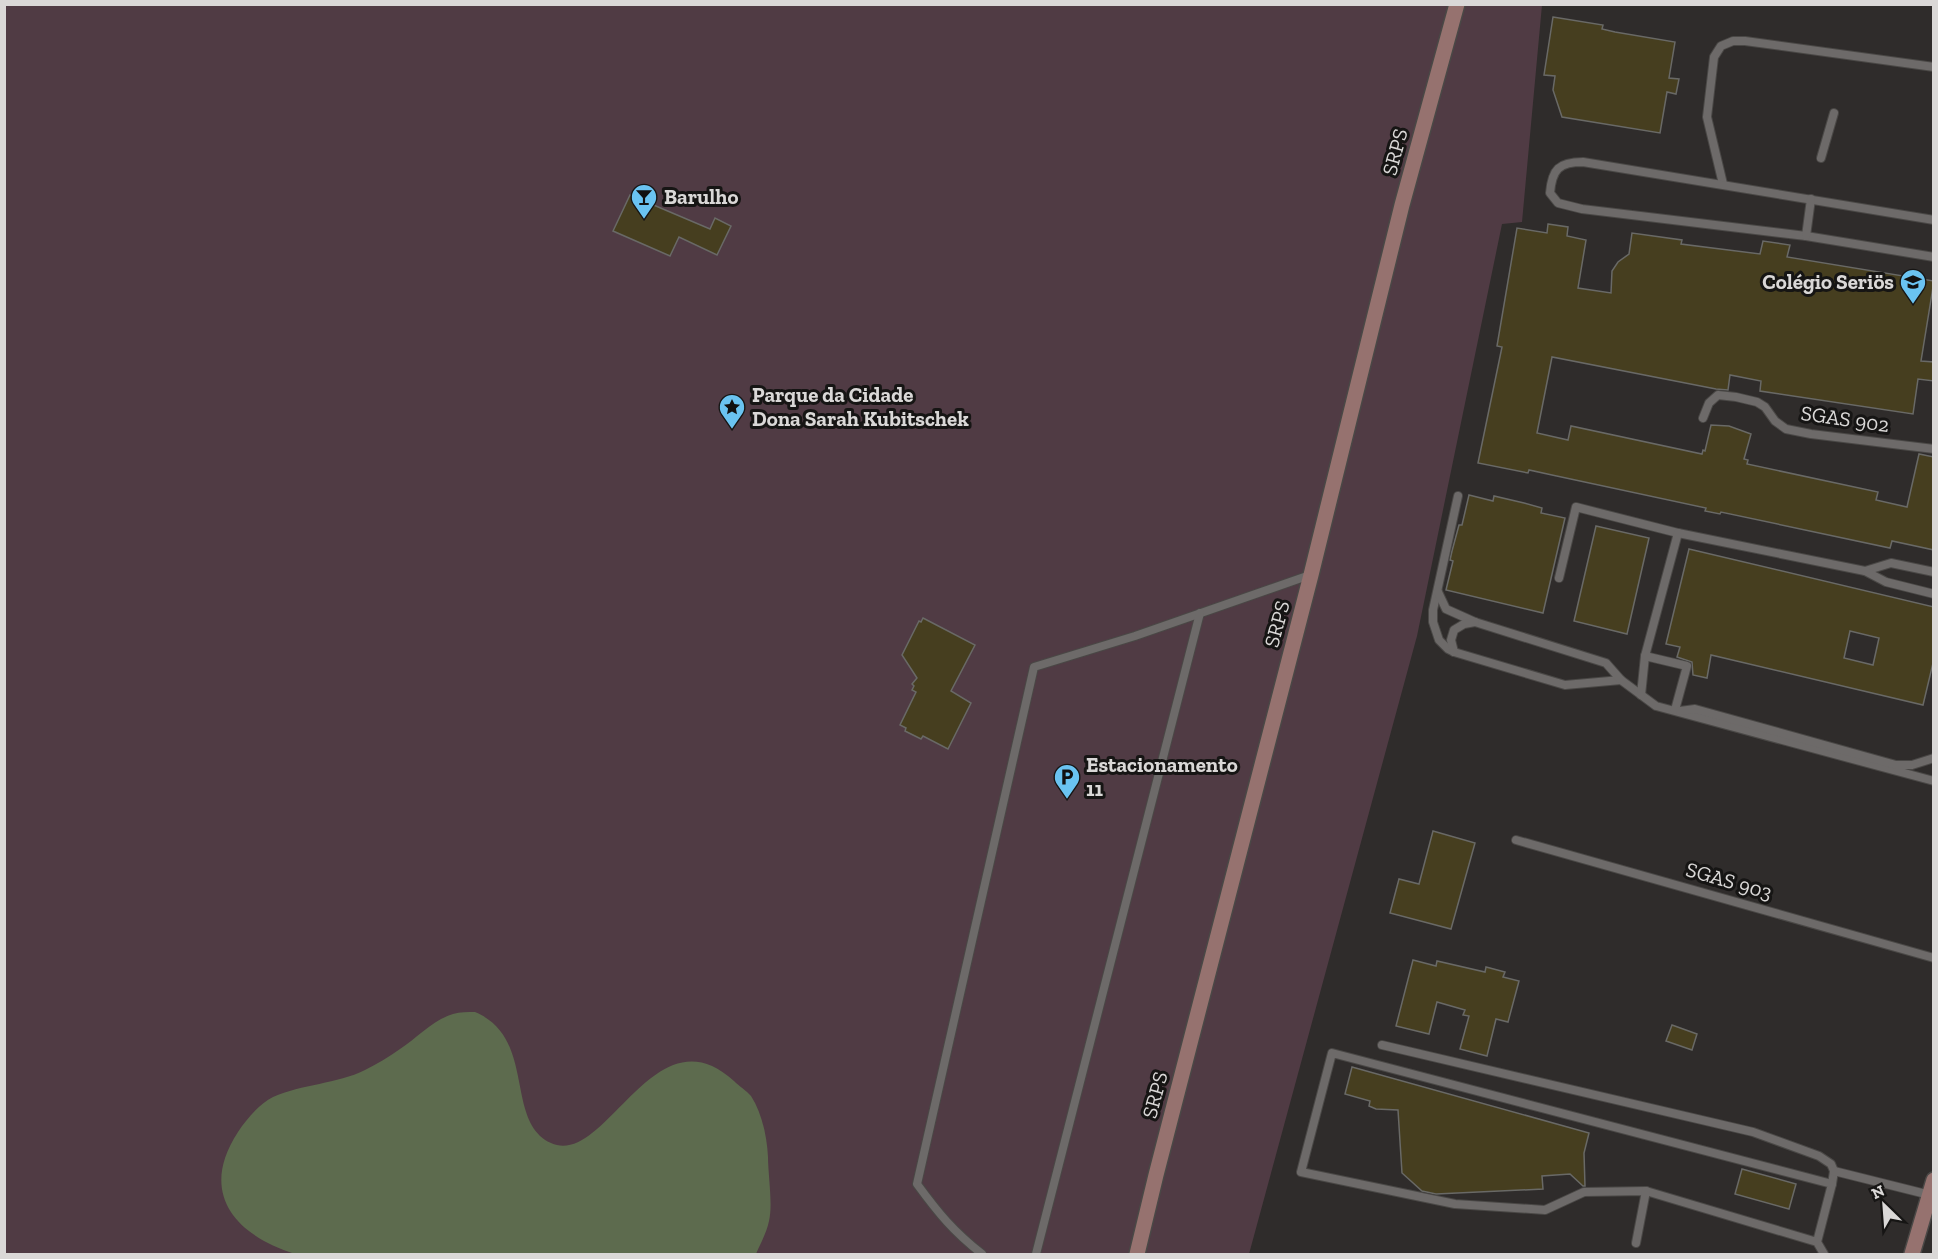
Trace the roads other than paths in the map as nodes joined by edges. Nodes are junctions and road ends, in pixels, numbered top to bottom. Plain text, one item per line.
1 (1457, 4) edge
2 (1934, 67) edge
3 (1833, 113) dead end
4 (1821, 158) dead end
5 (1723, 184) junction
6 (1811, 199) junction
7 (1934, 220) edge
8 (1806, 236) junction
9 (1934, 257) edge
10 (1703, 418) dead end
11 (1934, 450) edge
12 (1458, 496) dead end
13 (1678, 533) junction
14 (1865, 571) junction
15 (1934, 572) edge
16 (1311, 575) junction
17 (1559, 578) dead end
18 (1438, 592) junction
19 (1934, 594) edge
20 (1200, 614) junction
21 (1475, 622) junction
22 (1455, 652) junction
23 (1645, 656) junction
24 (1621, 680) junction
25 (1641, 695) junction
26 (1677, 710) junction
27 (1934, 758) edge
28 (1934, 781) edge
29 (1515, 840) dead end
30 (1934, 958) edge
31 (1382, 1045) dead end
32 (1834, 1171) junction
33 (1934, 1180) edge
34 (1832, 1184) junction
35 (1646, 1191) junction
36 (1930, 1195) junction
37 (1817, 1242) junction
38 (1636, 1243) dead end
39 (982, 1254) edge
40 (1036, 1254) edge
41 (1137, 1254) edge
42 (1824, 1254) edge
43 (1912, 1254) edge

1 - 16 main road, SRPS
2 - 5 lane
3 - 4 lane
5 - 6 lane
5 - 8 lane
6 - 7 lane
6 - 8 lane
8 - 9 lane
10 - 11 lane, SGAS 902
12 - 18 lane
13 - 14 lane
13 - 17 lane
13 - 23 lane
14 - 15 lane
14 - 19 lane
16 - 20 lane
16 - 41 main road, SRPS
18 - 21 lane
18 - 22 lane
20 - 39 lane
20 - 40 lane
21 - 22 lane
21 - 24 lane
22 - 24 lane
23 - 25 lane
23 - 26 lane
24 - 25 lane
25 - 26 lane
26 - 27 lane
26 - 28 lane
29 - 30 lane, SGAS 903
31 - 32 lane
32 - 34 lane
32 - 36 lane
33 - 36 main road
34 - 35 lane
34 - 37 lane
35 - 37 lane
35 - 38 lane
36 - 43 main road
37 - 42 lane

